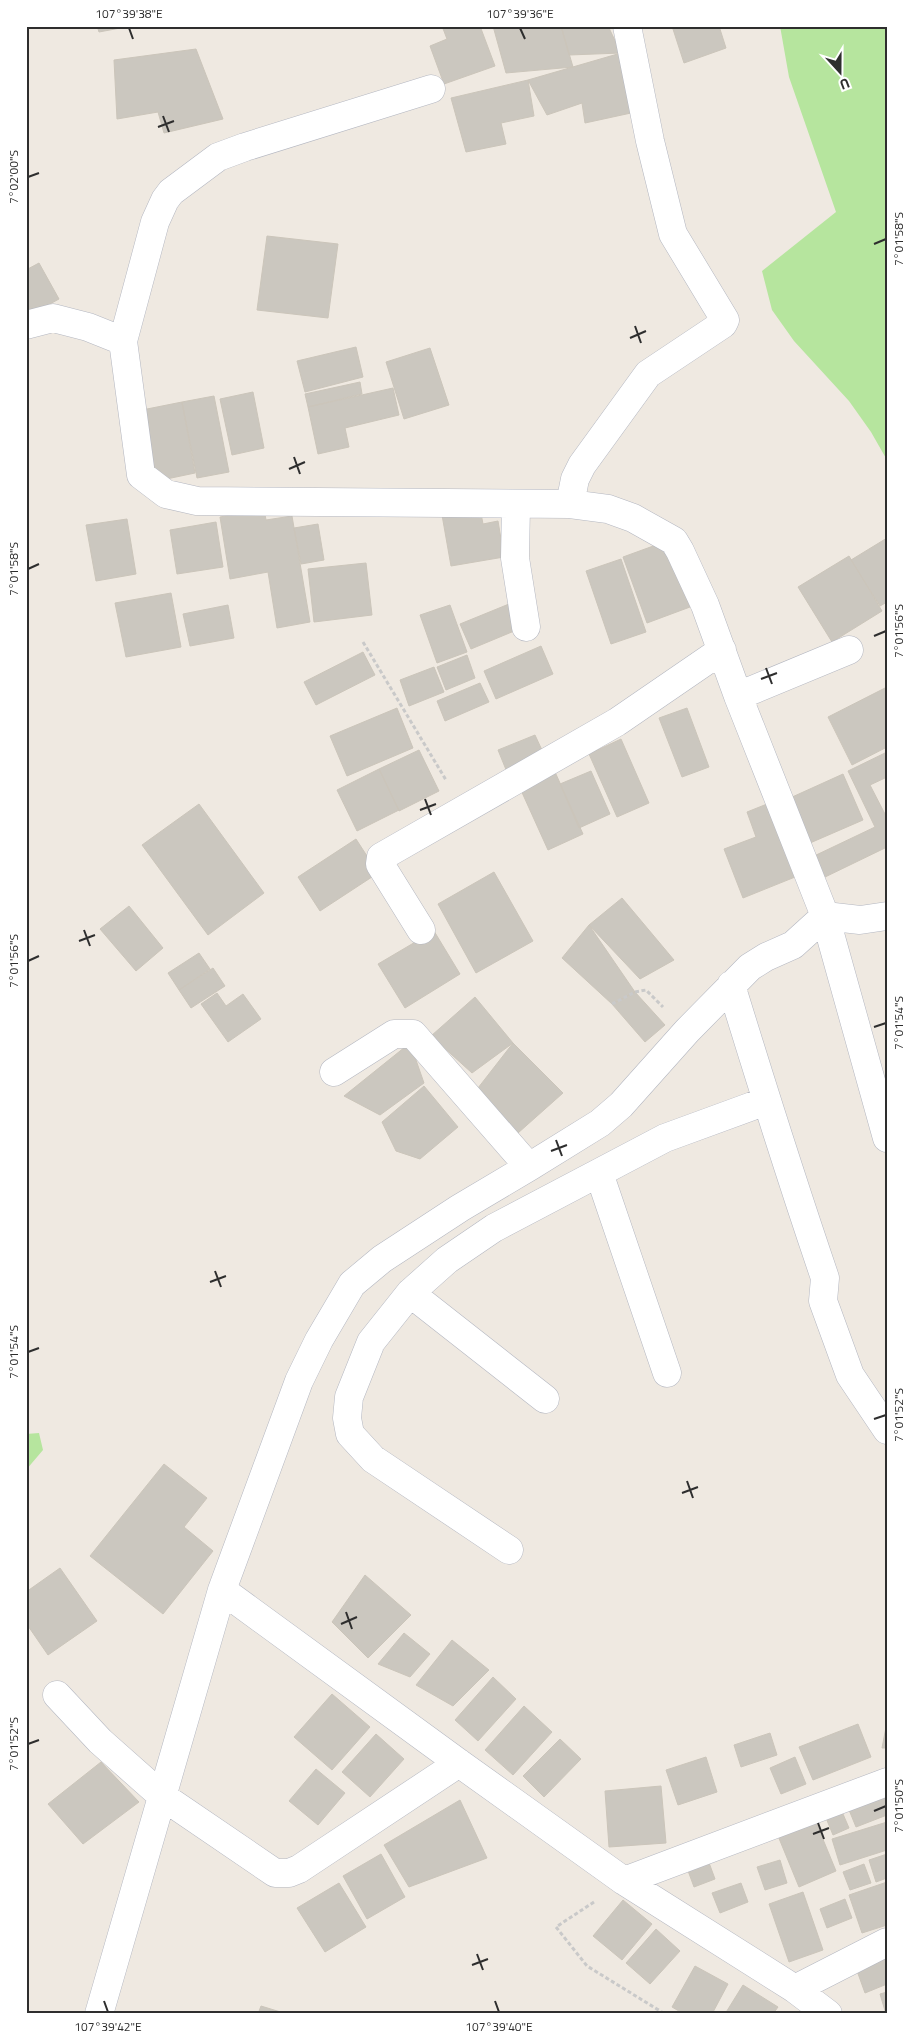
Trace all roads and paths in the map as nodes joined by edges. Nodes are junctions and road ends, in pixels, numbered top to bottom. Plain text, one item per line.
1 (627, 26) edge
2 (431, 89) dead end
3 (26, 325) edge
4 (123, 341) junction
5 (516, 504) junction
6 (570, 504) junction
7 (526, 627) dead end
8 (363, 642) dead end
9 (722, 650) junction
10 (848, 650) dead end
11 (738, 696) junction
12 (464, 811) junction
13 (825, 916) junction
14 (887, 916) edge
15 (422, 930) dead end
16 (732, 985) junction
17 (612, 1004) dead end
18 (687, 1030) junction
19 (334, 1072) dead end
20 (766, 1101) junction
21 (887, 1138) edge
22 (529, 1167) junction
23 (599, 1173) junction
24 (410, 1293) junction
25 (667, 1372) dead end
26 (545, 1399) dead end
27 (887, 1430) edge
28 (508, 1550) dead end
29 (222, 1590) junction
30 (57, 1695) dead end
31 (459, 1763) junction
32 (887, 1782) edge
33 (162, 1796) junction
34 (624, 1881) junction
35 (887, 1942) edge
36 (795, 1989) junction
37 (100, 2014) edge
38 (665, 2014) edge
39 (828, 2014) edge

1 - 6 street
2 - 4 street
3 - 4 street
4 - 5 street
5 - 6 street
5 - 7 street
6 - 9 street
8 - 12 path
9 - 11 street
9 - 12 street
10 - 11 street
11 - 13 street
12 - 15 street
13 - 14 street
13 - 16 street
13 - 21 street
16 - 18 street
16 - 20 street
17 - 18 path
18 - 22 street
19 - 22 street
20 - 23 street
20 - 27 street
22 - 29 street
23 - 24 street
23 - 25 street
24 - 26 street
24 - 28 street
29 - 31 street
29 - 33 street
30 - 33 street
31 - 33 street
31 - 34 street
32 - 34 street
33 - 37 street
34 - 36 street
34 - 38 path
35 - 36 street
36 - 39 street

